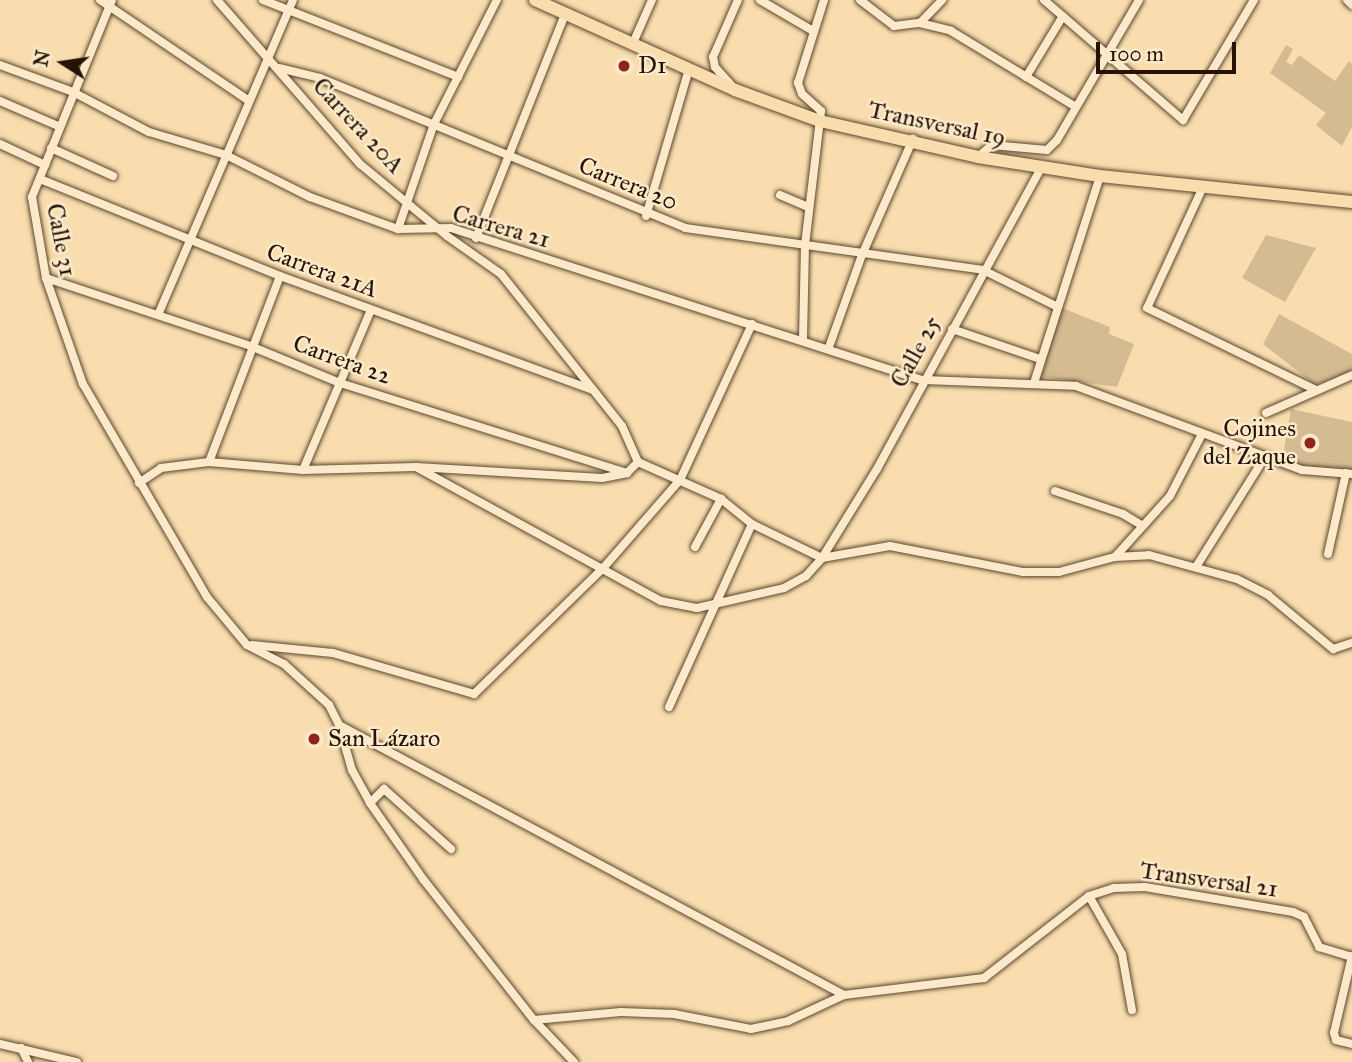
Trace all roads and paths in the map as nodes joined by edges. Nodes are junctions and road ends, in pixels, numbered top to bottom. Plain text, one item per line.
1 (100, 0) edge
2 (217, 0) edge
3 (263, 0) edge
4 (293, 0) edge
5 (497, 0) edge
6 (652, 0) edge
7 (738, 0) edge
8 (760, 0) edge
9 (824, 0) edge
10 (860, 0) edge
11 (942, 0) edge
12 (1044, 0) edge
13 (1139, 0) edge
14 (1254, 0) edge
15 (1347, 0) edge
16 (541, 1) edge
17 (111, 3) edge
18 (1352, 5) edge
19 (289, 9) junction
20 (566, 12) junction
21 (1063, 16) junction
22 (920, 23) junction
23 (813, 31) junction
24 (633, 43) junction
25 (1107, 50) junction
26 (268, 57) junction
27 (0, 65) edge
28 (279, 68) junction
29 (689, 69) junction
30 (458, 77) junction
31 (1026, 77) junction
32 (735, 90) junction
33 (73, 92) junction
34 (0, 101) edge
35 (249, 101) junction
36 (1076, 107) junction
37 (820, 121) junction
38 (434, 124) junction
39 (58, 126) junction
40 (913, 139) junction
41 (0, 144) edge
42 (51, 148) junction
43 (226, 155) junction
44 (511, 155) junction
45 (978, 157) junction
46 (45, 165) junction
47 (1043, 165) junction
48 (113, 176) dead end
49 (1100, 176) junction
50 (40, 179) junction
51 (1203, 187) junction
52 (780, 195) dead end
53 (1352, 202) edge
54 (408, 203) junction
55 (808, 207) junction
56 (646, 216) junction
57 (398, 229) junction
58 (439, 229) junction
59 (476, 238) junction
60 (190, 242) junction
61 (805, 245) junction
62 (862, 255) junction
63 (983, 270) junction
64 (279, 276) junction
65 (46, 278) junction
66 (1056, 306) junction
67 (371, 310) junction
68 (158, 314) junction
69 (752, 324) junction
70 (952, 329) junction
71 (803, 340) junction
72 (253, 347) junction
73 (829, 347) junction
74 (1040, 359) junction
75 (1352, 375) edge
76 (922, 380) junction
77 (340, 383) junction
78 (1034, 383) junction
79 (1316, 390) junction
80 (596, 391) junction
81 (1266, 413) dead end
82 (1202, 434) junction
83 (1265, 457) junction
84 (638, 461) junction
85 (209, 462) junction
86 (416, 467) junction
87 (303, 470) junction
88 (627, 473) junction
89 (1349, 474) edge
90 (680, 481) junction
91 (139, 483) junction
92 (1055, 491) dead end
93 (721, 499) junction
94 (752, 524) junction
95 (1143, 526) junction
96 (695, 547) dead end
97 (1328, 554) dead end
98 (1115, 557) junction
99 (822, 558) junction
100 (604, 567) junction
101 (1196, 567) junction
102 (715, 606) junction
103 (1352, 643) edge
104 (247, 645) junction
105 (668, 706) dead end
106 (339, 724) junction
107 (370, 803) junction
108 (451, 849) dead end
109 (1089, 896) junction
110 (1352, 956) edge
111 (1348, 984) edge
112 (845, 995) junction
113 (1132, 1010) dead end
114 (534, 1020) junction
115 (0, 1044) edge
116 (1352, 1044) edge
117 (20, 1048) junction
118 (28, 1062) edge
119 (77, 1062) edge
120 (574, 1062) edge

1 - 17 street
2 - 26 street, Carrera 20A
3 - 19 street
4 - 19 street
5 - 30 street
6 - 24 street
7 - 32 street
8 - 23 street
9 - 23 street
10 - 22 street
11 - 22 street
12 - 21 street
13 - 25 street
14 - 25 street
15 - 18 street
16 - 20 main road, Transversal 19
17 - 33 street, Calle 31
17 - 35 street
19 - 26 street
19 - 30 street
20 - 24 main road, Transversal 19
20 - 44 street
21 - 25 street
21 - 31 street
22 - 31 street
23 - 37 street
24 - 29 main road, Transversal 19
25 - 36 street
26 - 28 street, Carrera 20A
26 - 35 street
27 - 33 street, Carrera 21
28 - 38 street, Carrera 20
28 - 54 street, Carrera 20A
29 - 32 main road, Transversal 19
29 - 56 street
30 - 38 street
31 - 36 street
32 - 37 main road, Transversal 19
33 - 39 street, Calle 31
33 - 43 street, Carrera 21
34 - 39 street
35 - 43 street
36 - 45 street
37 - 40 main road, Transversal 19
37 - 55 street
38 - 44 street, Carrera 20
38 - 54 street
39 - 42 street, Calle 31
40 - 45 main road, Transversal 19
40 - 62 street
41 - 46 street
42 - 46 street, Calle 31
42 - 48 street
43 - 57 street, Carrera 21
43 - 60 street
44 - 56 street, Carrera 20
44 - 59 street
45 - 47 main road, Transversal 19
46 - 50 street, Calle 31
47 - 49 main road, Transversal 19
47 - 63 street, Calle 25
49 - 51 main road, Transversal 19
49 - 66 street
50 - 60 street, Carrera 21A
50 - 65 street, Calle 31
51 - 53 main road, Transversal 19
51 - 79 street
52 - 55 street
54 - 57 street
54 - 58 street, Carrera 20A
55 - 61 street
56 - 61 street, Carrera 20
57 - 58 street, Carrera 21
58 - 59 street, Carrera 21
58 - 80 street, Carrera 20A
59 - 69 street, Carrera 21
60 - 64 street, Carrera 21A
60 - 68 street
61 - 62 street, Carrera 20
61 - 71 street
62 - 63 street, Carrera 20
62 - 73 street
63 - 66 street, Carrera 20
63 - 70 street, Calle 25
64 - 67 street, Carrera 21A
64 - 72 street
65 - 68 street, Carrera 22
65 - 91 street, Calle 31
66 - 74 street
67 - 77 street
67 - 80 street, Carrera 21A
68 - 72 street, Carrera 22
69 - 71 street, Carrera 21
69 - 90 street
70 - 74 street
70 - 76 street, Calle 25
71 - 73 street, Carrera 21
72 - 77 street, Carrera 22
72 - 85 street
73 - 76 street, Carrera 21
74 - 78 street
75 - 79 street
76 - 78 street, Carrera 21
76 - 99 street, Calle 25
77 - 87 street
77 - 88 street, Carrera 22
78 - 82 street, Carrera 21
79 - 81 street
80 - 84 street, Carrera 20A
82 - 83 street, Carrera 21
82 - 95 street
83 - 89 street, Carrera 21
83 - 101 street
84 - 88 street
84 - 90 street
85 - 87 street
85 - 91 street
86 - 87 street
86 - 88 street
86 - 100 street, Calle 25
89 - 97 street
90 - 93 street
90 - 100 street
91 - 104 street, Calle 31
92 - 95 street
93 - 94 street
93 - 96 street
94 - 99 street
94 - 102 street
95 - 98 street
98 - 99 street
98 - 101 street
99 - 102 street, Calle 25
100 - 102 street, Calle 25
100 - 104 street
101 - 103 street
102 - 105 street
104 - 106 street
106 - 107 street
106 - 112 street
107 - 108 street
107 - 114 street
109 - 110 street, Transversal 21
109 - 112 street, Transversal 21
109 - 113 street
110 - 111 street
111 - 116 street
112 - 114 street, Transversal 21
114 - 120 street
115 - 117 street
117 - 118 street
117 - 119 street

